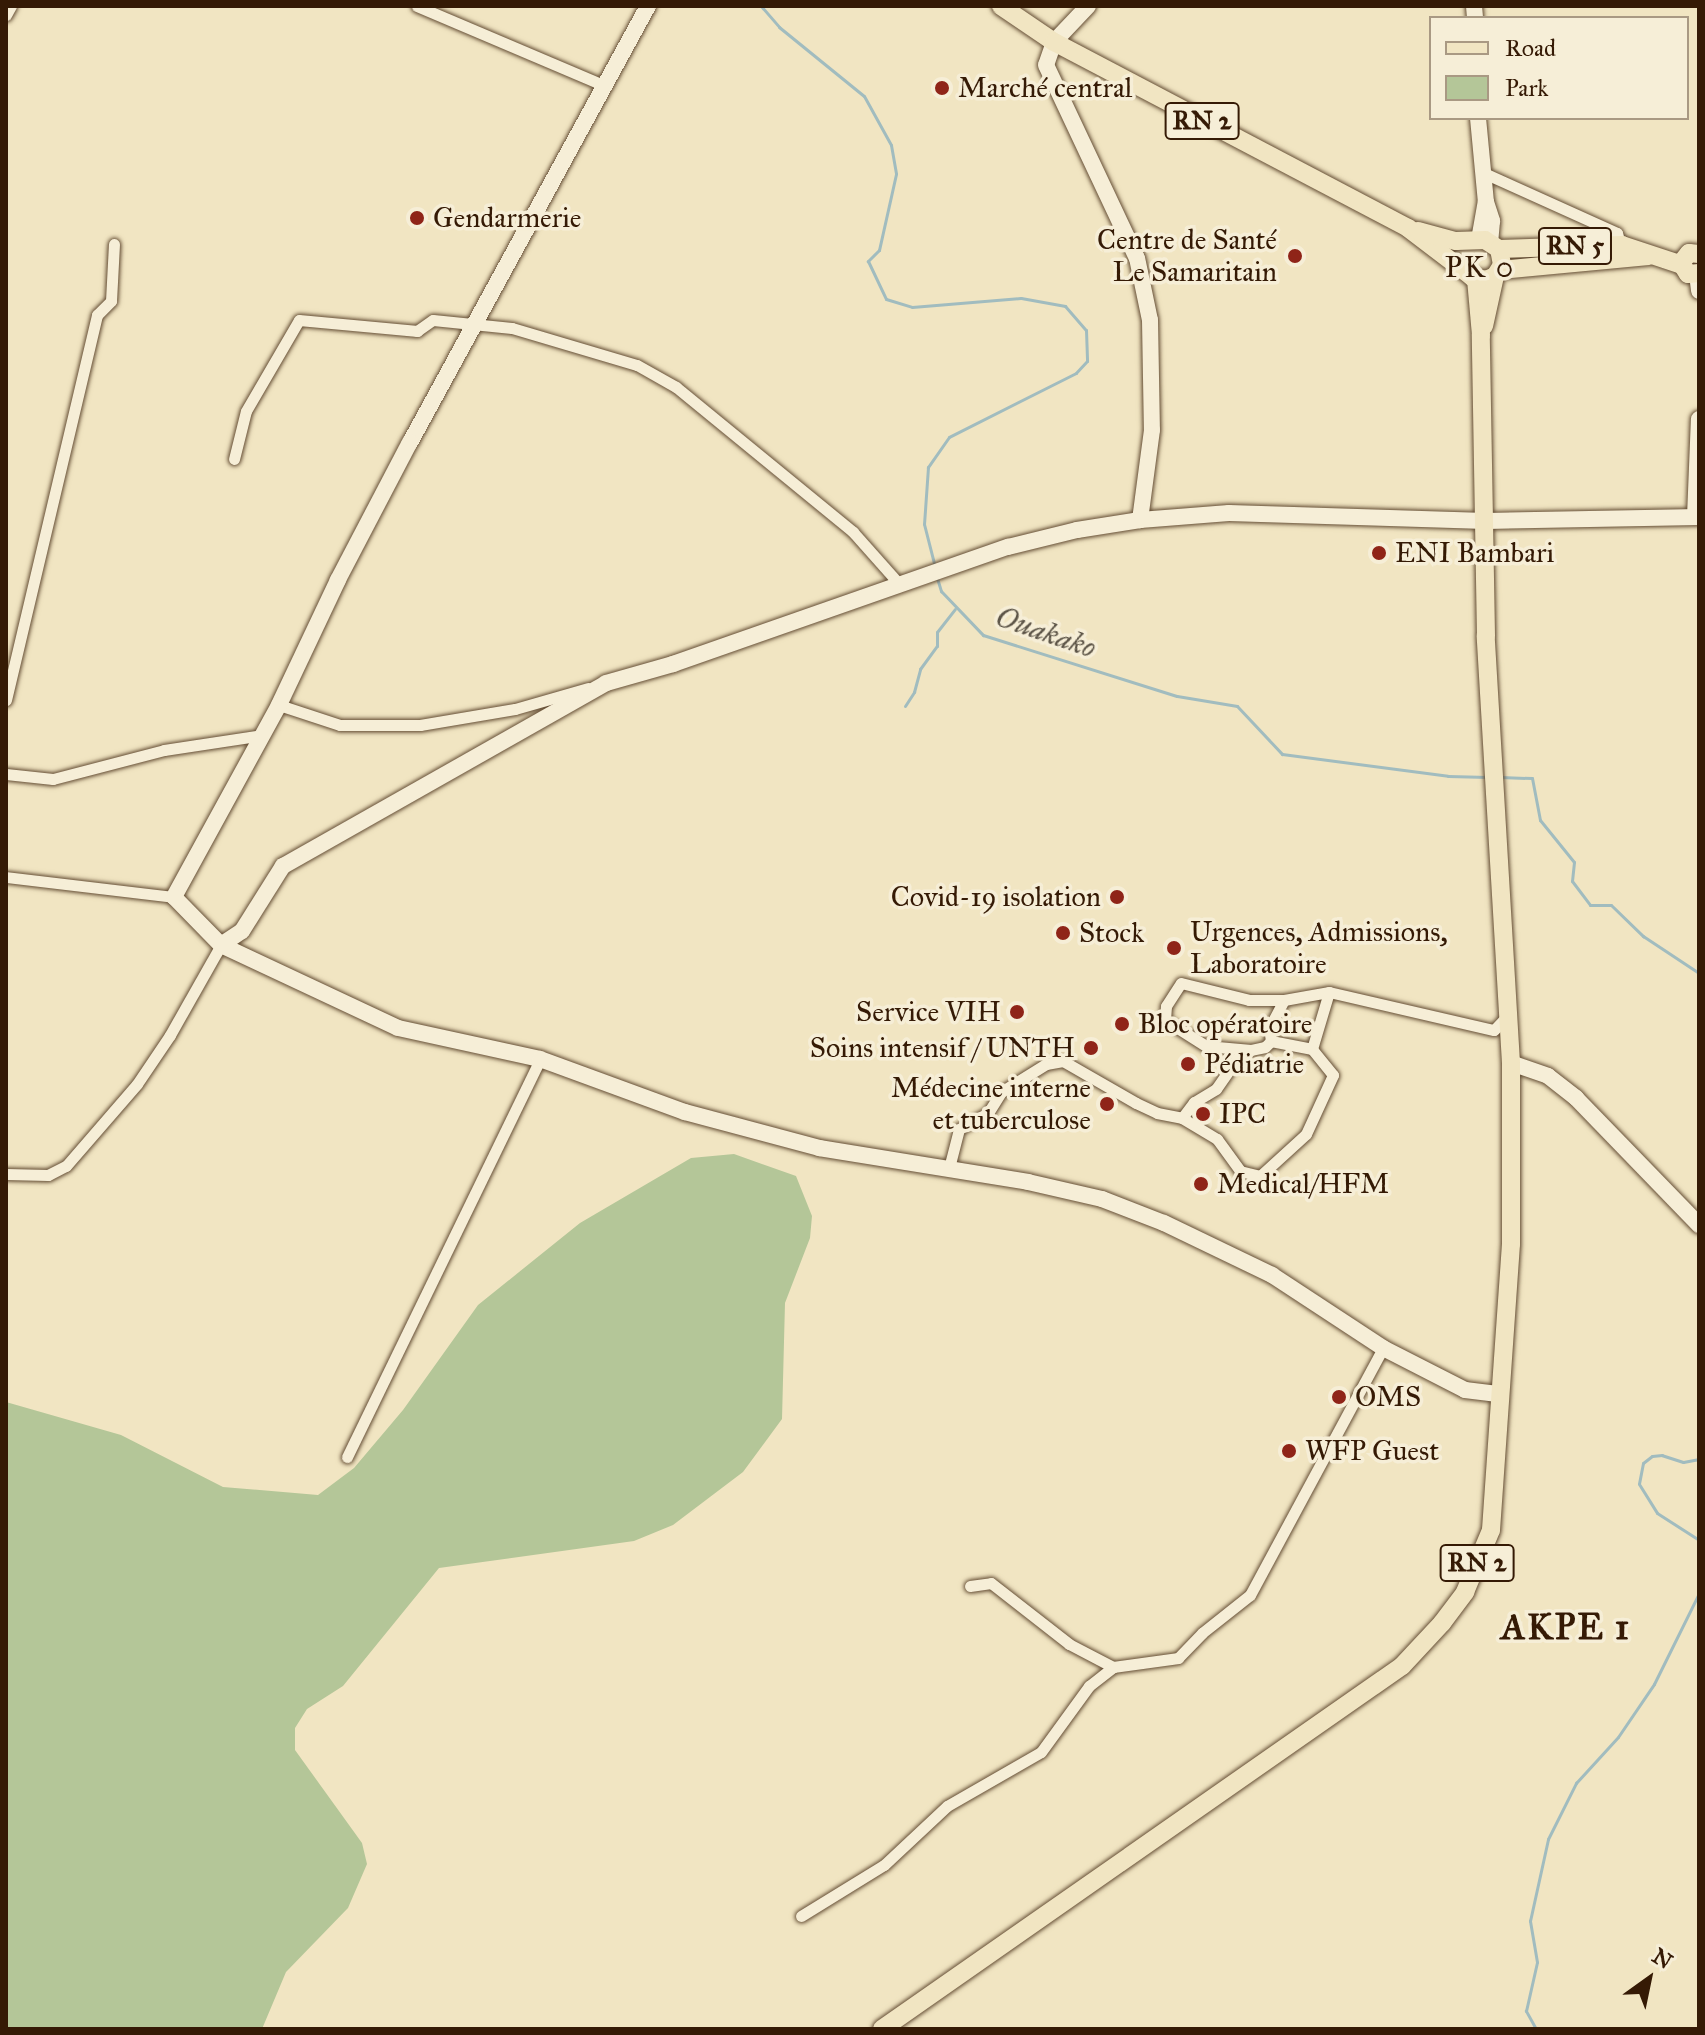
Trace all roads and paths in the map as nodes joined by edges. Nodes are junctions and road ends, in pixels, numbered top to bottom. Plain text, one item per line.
1 (11, 6) edge
2 (417, 6) edge
3 (648, 6) edge
4 (1001, 6) edge
5 (1088, 6) edge
6 (6, 15) edge
7 (1054, 42) junction
8 (603, 85) junction
9 (1478, 120) edge
10 (1484, 173) junction
11 (1408, 228) junction
12 (1485, 243) junction
13 (114, 244) dead end
14 (1622, 252) junction
15 (1584, 253) junction
16 (1699, 254) edge
17 (1498, 273) junction
18 (1470, 275) junction
19 (1694, 276) edge
20 (478, 322) junction
21 (1481, 335) junction
22 (1699, 419) edge
23 (234, 459) dead end
24 (1697, 517) edge
25 (1140, 520) junction
26 (1486, 521) junction
27 (900, 585) junction
28 (606, 683) junction
29 (6, 700) edge
30 (279, 705) junction
31 (263, 735) junction
32 (6, 774) edge
33 (6, 877) edge
34 (174, 897) junction
35 (221, 945) junction
36 (1329, 992) junction
37 (1284, 1000) junction
38 (1508, 1014) junction
39 (1271, 1041) junction
40 (1312, 1049) junction
41 (1243, 1050) junction
42 (540, 1059) junction
43 (1511, 1063) junction
44 (1182, 1118) junction
45 (949, 1168) junction
46 (6, 1174) edge
47 (1699, 1225) edge
48 (1383, 1348) junction
49 (1500, 1394) junction
50 (347, 1457) dead end
51 (970, 1586) dead end
52 (1113, 1667) junction
53 (801, 1916) dead end
54 (882, 2029) edge

1 - 6 street
2 - 8 street
3 - 8 street
4 - 7 main road, RN 2
5 - 7 street
7 - 11 main road, RN 2
7 - 25 street
8 - 20 street
9 - 10 street
10 - 12 street
10 - 14 street
11 - 12 main road, RN 2
11 - 18 main road, RN 2
12 - 15 main road, RN 5
12 - 17 main road
12 - 18 main road
13 - 29 street
14 - 15 main road, RN 5
14 - 19 main road, RN 5
15 - 17 main road, RN 5
16 - 19 main road, RN 5
17 - 18 main road
17 - 21 main road, RN 2
18 - 21 main road, RN 2
20 - 23 street
20 - 27 street
20 - 30 street
21 - 26 main road, RN 2
22 - 24 street
24 - 26 street
25 - 26 street
25 - 27 street
26 - 38 main road, RN 2
27 - 28 street
28 - 30 street
28 - 35 street
30 - 31 street
31 - 32 street
31 - 34 street
33 - 34 street
34 - 35 street
35 - 42 street
35 - 46 street
36 - 37 street
36 - 38 street
36 - 40 street
37 - 39 street
37 - 41 street
38 - 43 main road, RN 2
39 - 40 street
39 - 41 street
40 - 44 street
41 - 44 street
42 - 45 street
42 - 50 street
43 - 47 street
43 - 49 main road, RN 2
44 - 45 street
45 - 48 street
48 - 49 street
48 - 52 street
49 - 54 main road, RN 2
51 - 52 street
52 - 53 street

